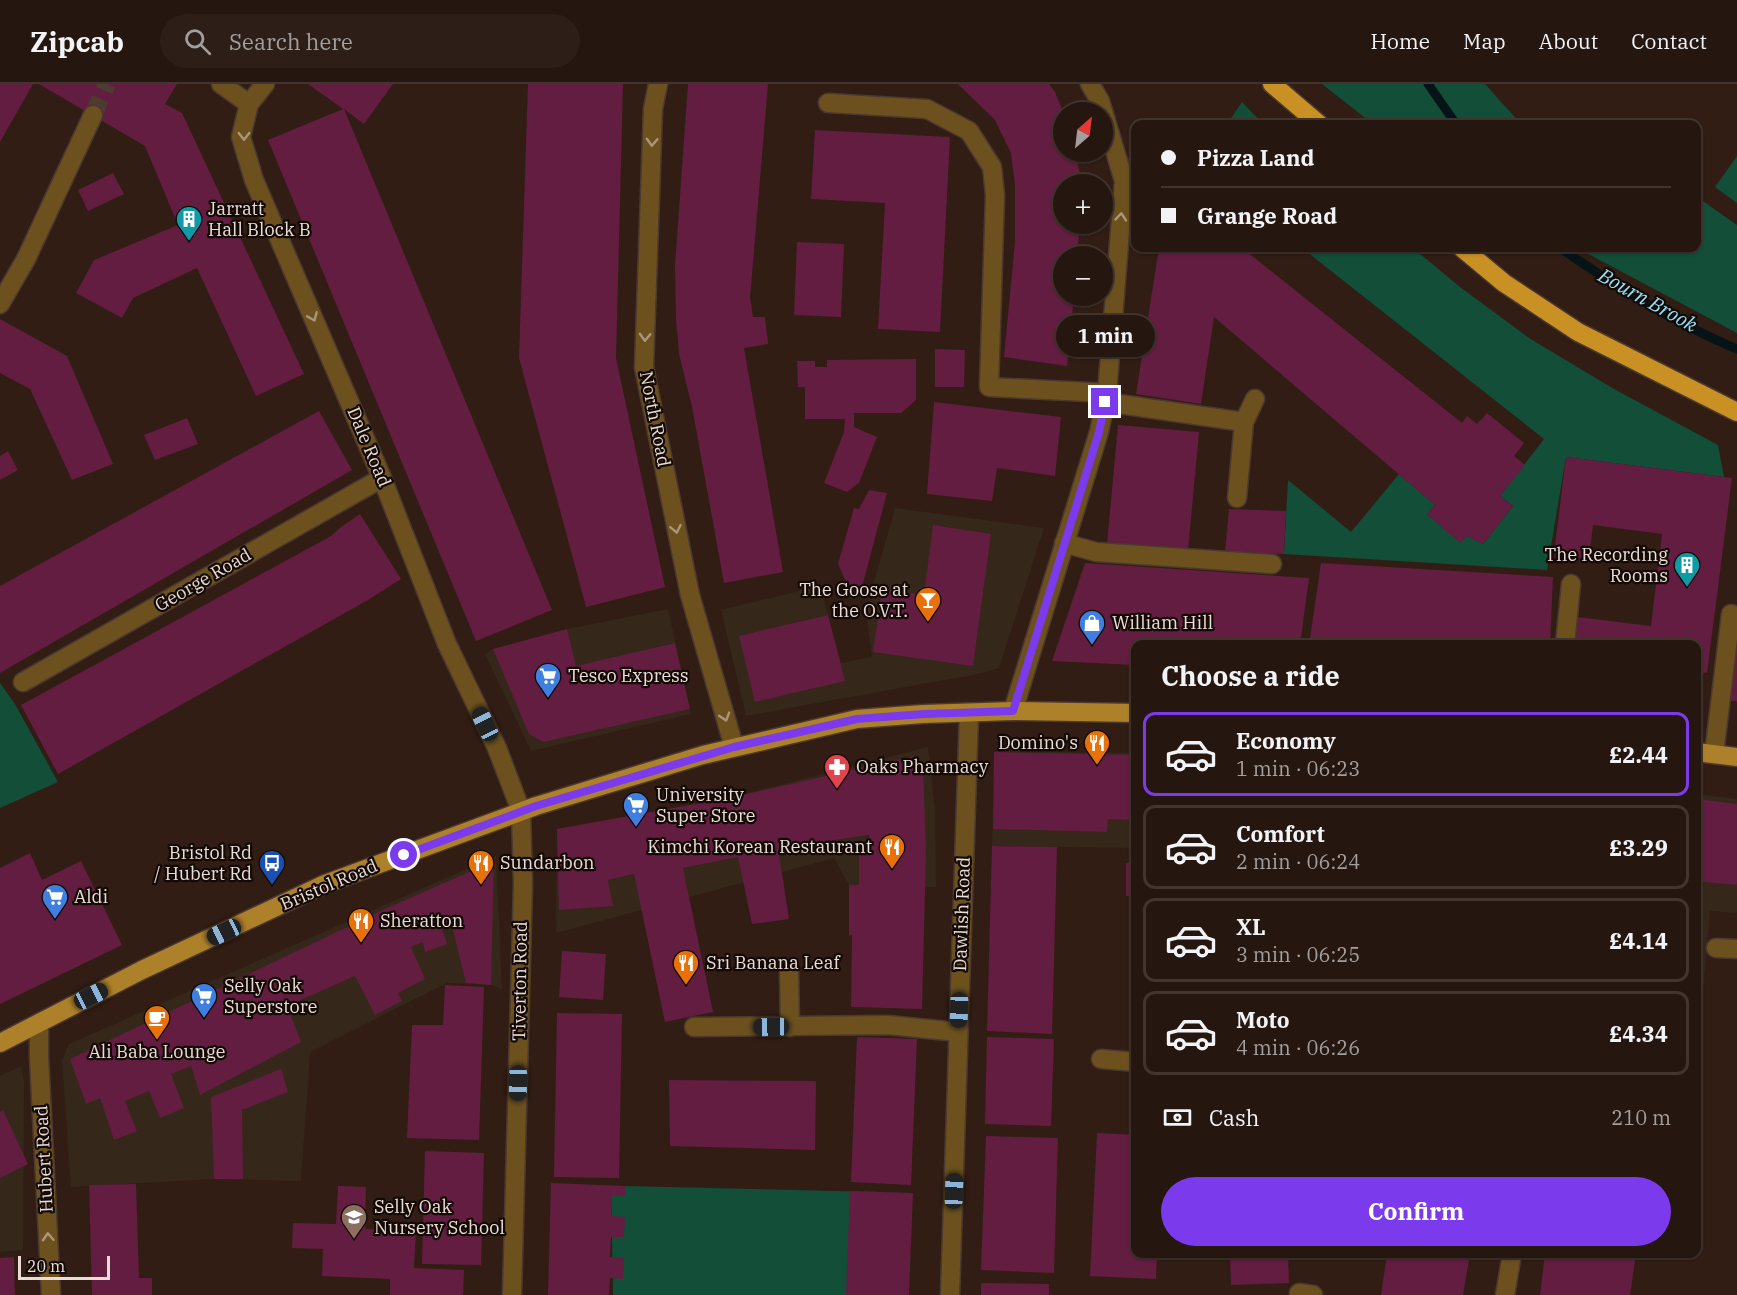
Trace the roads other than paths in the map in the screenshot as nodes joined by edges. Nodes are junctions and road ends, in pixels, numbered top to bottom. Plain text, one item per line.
1 (221, 84) edge
2 (265, 84) edge
3 (658, 84) edge
4 (1090, 84) edge
5 (1272, 84) edge
6 (828, 103) dead end
7 (249, 104) junction
8 (93, 115) tunnel mouth
9 (1314, 120) edge
10 (1467, 252) edge
11 (0, 304) edge
12 (1106, 398) junction
13 (1255, 399) dead end
14 (1737, 412) edge
15 (1244, 422) junction
16 (382, 478) junction
17 (1237, 498) dead end
18 (1064, 543) junction
19 (1272, 564) dead end
20 (1571, 584) dead end
21 (1731, 614) dead end
22 (1566, 640) edge
23 (23, 682) dead end
24 (1013, 711) junction
25 (969, 713) junction
26 (1131, 713) edge
27 (734, 747) junction
28 (1706, 753) edge
29 (1737, 757) edge
30 (521, 811) junction
31 (1716, 948) dead end
32 (1737, 949) edge
33 (789, 969) dead end
34 (39, 1023) junction
35 (694, 1027) dead end
36 (790, 1027) junction
37 (958, 1032) junction
38 (0, 1043) edge
39 (1101, 1059) dead end
40 (1131, 1062) edge
41 (1511, 1258) edge
42 (51, 1295) edge
43 (512, 1295) edge
44 (950, 1295) edge
45 (1299, 1295) edge
46 (1313, 1295) edge
47 (1505, 1295) edge

1 - 7 street
2 - 7 street, Dale Road
3 -> 27 street, North Road
12 -> 4 street
5 - 9 highway
6 - 12 street
7 -> 16 street, Dale Road
8 - 11 street
10 - 14 highway
12 - 15 street
12 - 18 street
13 - 15 street
15 - 17 street
16 - 23 street, George Road
16 - 30 street, Dale Road
18 - 19 street
18 - 24 street
20 - 22 street
21 - 28 street
24 - 25 main road, Bristol Road
24 - 26 main road, Bristol Road
25 - 27 main road, Bristol Road
25 - 37 street, Dawlish Road
27 - 30 main road, Bristol Road
28 - 29 main road
30 - 34 main road, Bristol Road
30 - 43 street, Tiverton Road
31 - 32 street
33 - 36 street
34 - 38 main road, Bristol Road
42 -> 34 street, Hubert Road
35 - 36 street
36 - 37 street
37 - 44 street, Dawlish Road
39 - 40 street
41 - 47 street
45 - 46 street

